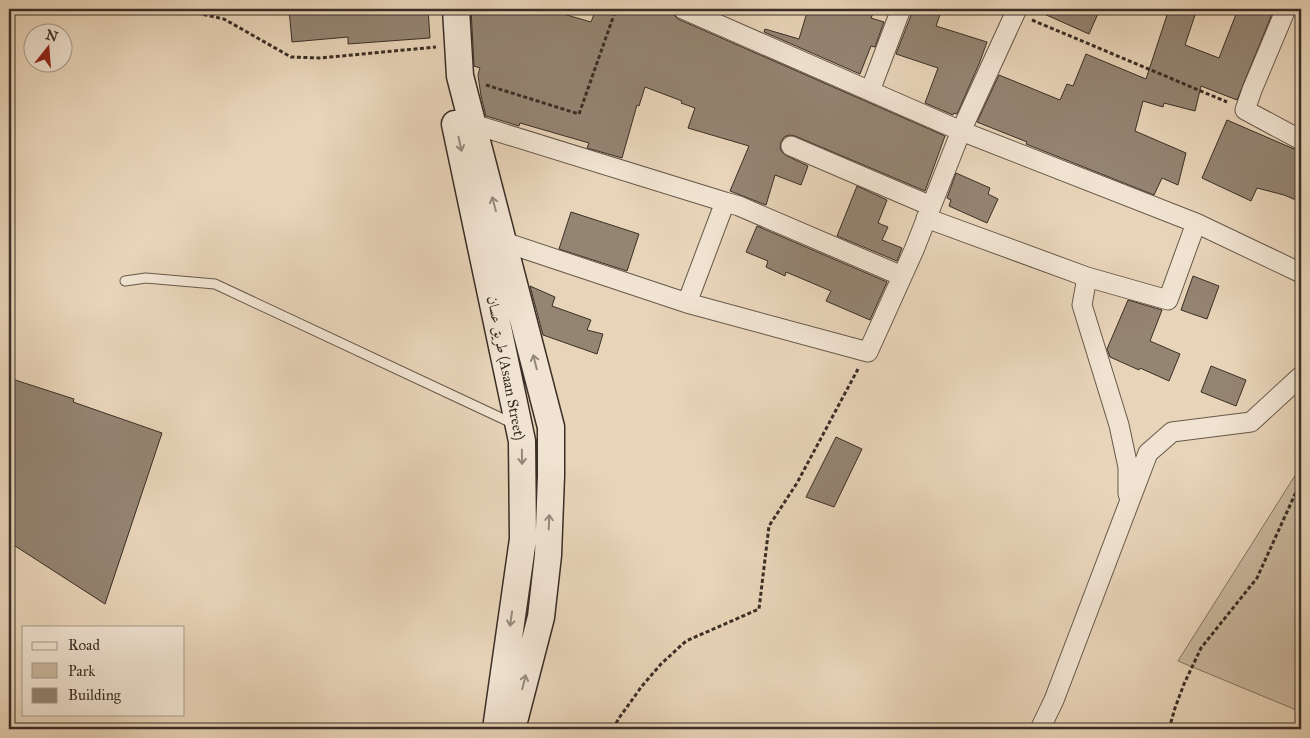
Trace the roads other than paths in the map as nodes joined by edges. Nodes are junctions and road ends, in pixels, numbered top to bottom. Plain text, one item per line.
1 (444, 9) edge
2 (456, 9) edge
3 (683, 9) edge
4 (901, 9) edge
5 (1286, 9) edge
6 (1016, 11) edge
7 (870, 91) junction
8 (473, 124) junction
9 (961, 131) junction
10 (1301, 140) edge
11 (791, 146) dead end
12 (725, 202) junction
13 (928, 212) junction
14 (1196, 223) junction
15 (504, 242) junction
16 (1301, 273) edge
17 (902, 276) junction
18 (1087, 277) junction
19 (125, 281) dead end
20 (687, 303) junction
21 (1301, 376) edge
22 (519, 426) junction
23 (1129, 503) junction
24 (1054, 700) junction
25 (496, 729) edge
26 (512, 729) edge
27 (1040, 729) edge
28 (1057, 729) edge

1 -> 22 street, طريق عسان (Asaan Street)
2 - 8 street
3 - 7 street
4 - 7 street
5 - 10 street
6 - 9 street
7 - 9 street
8 - 12 street
15 -> 8 street
9 - 13 street
9 - 14 street
11 - 13 street
12 - 17 street
12 - 20 street
13 - 17 street
13 - 18 street
14 - 16 street
14 - 18 street
15 - 20 street
26 -> 15 street
17 - 20 street
18 - 23 street
19 - 22 lane
21 - 23 street
22 -> 25 street, طريق عسان (Asaan Street)
23 - 24 street
24 - 27 street
24 - 28 street

